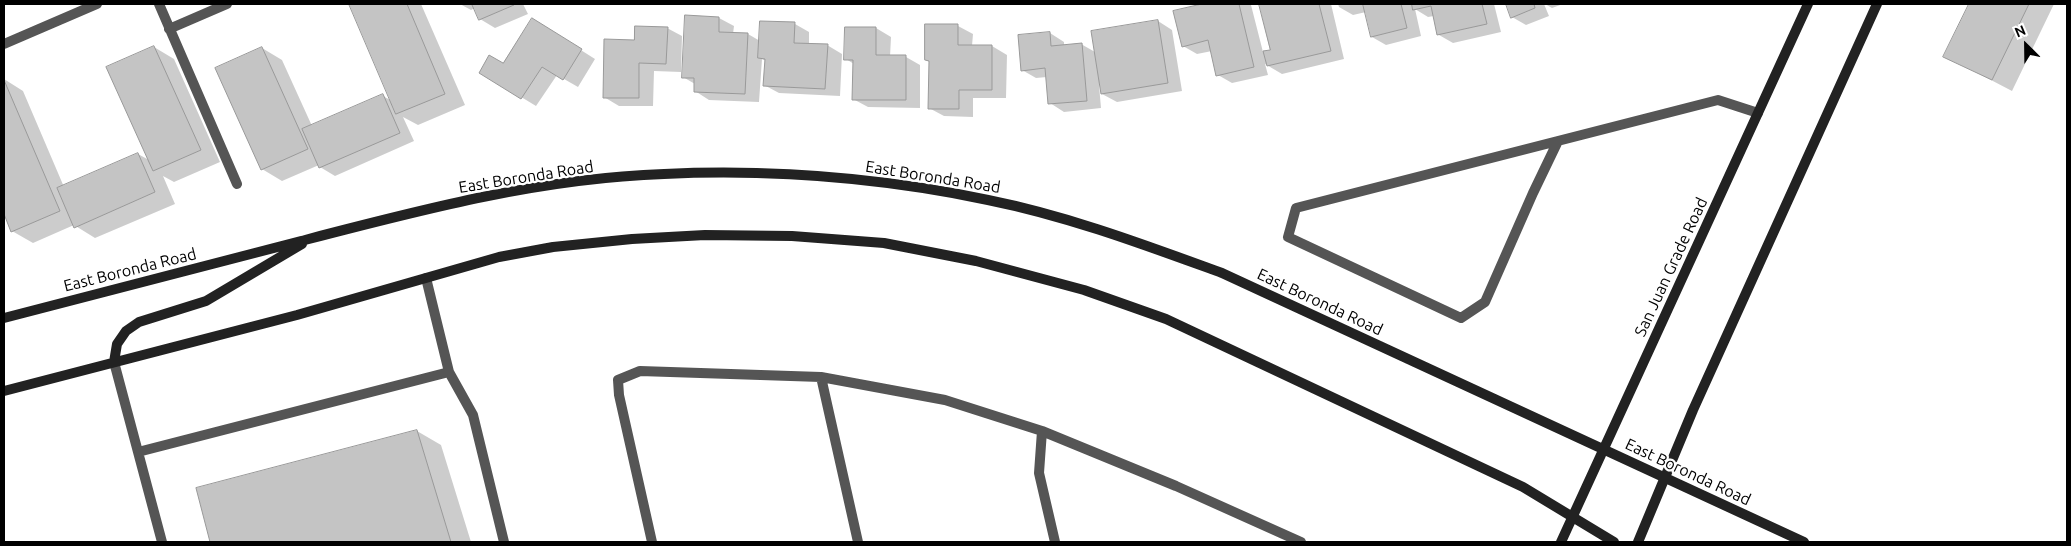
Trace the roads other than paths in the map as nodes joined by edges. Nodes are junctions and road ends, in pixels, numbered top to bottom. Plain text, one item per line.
1 (97, 4) edge
2 (159, 4) edge
3 (227, 4) edge
4 (1808, 4) edge
5 (1877, 4) edge
6 (169, 29) junction
7 (4, 44) edge
8 (1758, 113) junction
9 (1558, 141) junction
10 (237, 184) dead end
11 (311, 238) junction
12 (426, 278) junction
13 (4, 318) edge
14 (114, 362) junction
15 (449, 372) junction
16 (821, 377) junction
17 (4, 391) edge
18 (1042, 431) junction
19 (1604, 450) junction
20 (138, 452) junction
21 (1664, 477) junction
22 (1573, 517) junction
23 (162, 542) edge
24 (504, 542) edge
25 (652, 542) edge
26 (858, 542) edge
27 (1055, 542) edge
28 (1301, 542) edge
29 (1561, 542) edge
30 (1614, 542) edge
31 (1638, 542) edge
32 (1804, 542) edge

1 - 7 lane
2 - 6 lane
3 - 6 lane
4 - 8 main road, San Juan Grade Road
5 - 21 main road
6 - 10 lane
8 - 9 lane
8 - 19 main road, San Juan Grade Road
9 - 9 lane
11 - 13 main road, East Boronda Road
11 - 14 main road
11 - 19 main road, East Boronda Road
12 - 14 main road
12 - 15 lane
12 - 22 main road
14 - 17 main road
14 - 20 lane
15 - 20 lane
15 - 24 lane
16 - 18 lane
16 - 25 lane
16 - 26 lane
18 - 27 lane
18 - 28 lane
19 - 21 main road, East Boronda Road
19 - 22 main road, San Juan Grade Road
20 - 23 lane
21 - 31 main road
21 - 32 main road, East Boronda Road
22 - 29 main road, San Juan Grade Road
22 - 30 main road

